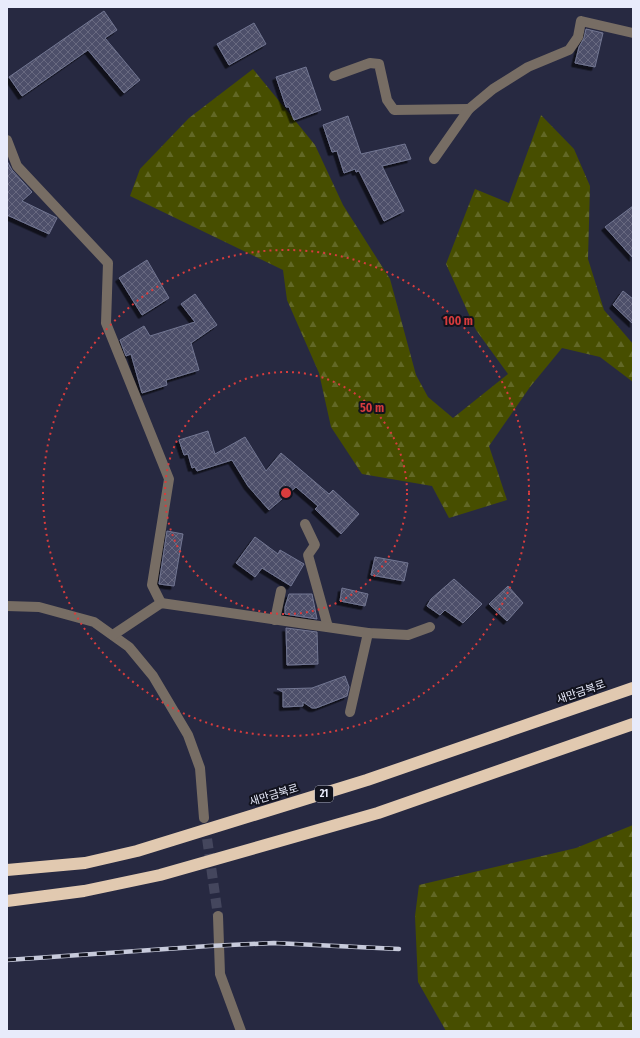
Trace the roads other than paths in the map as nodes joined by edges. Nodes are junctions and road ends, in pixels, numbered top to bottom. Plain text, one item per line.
1 (633, 33) edge
2 (334, 76) dead end
3 (469, 109) junction
4 (7, 140) edge
5 (434, 159) dead end
6 (305, 524) dead end
7 (281, 591) dead end
8 (162, 603) junction
9 (7, 606) edge
10 (275, 620) junction
11 (328, 627) junction
12 (430, 627) dead end
13 (368, 633) junction
14 (113, 635) junction
15 (633, 688) edge
16 (350, 712) dead end
17 (633, 724) edge
18 (204, 818) tunnel mouth
19 (7, 870) edge
20 (7, 900) edge
21 (218, 916) tunnel mouth
22 (241, 1031) edge

1 - 3 street
2 - 3 street
3 - 5 street
4 - 8 street
6 - 11 street
7 - 10 street
8 - 10 street
8 - 14 street
9 - 14 street
10 - 11 street
11 - 13 street
12 - 13 street
13 - 16 street
14 - 18 street
15 - 19 highway, 새만금북로 / 21
17 - 20 highway
21 - 22 street

